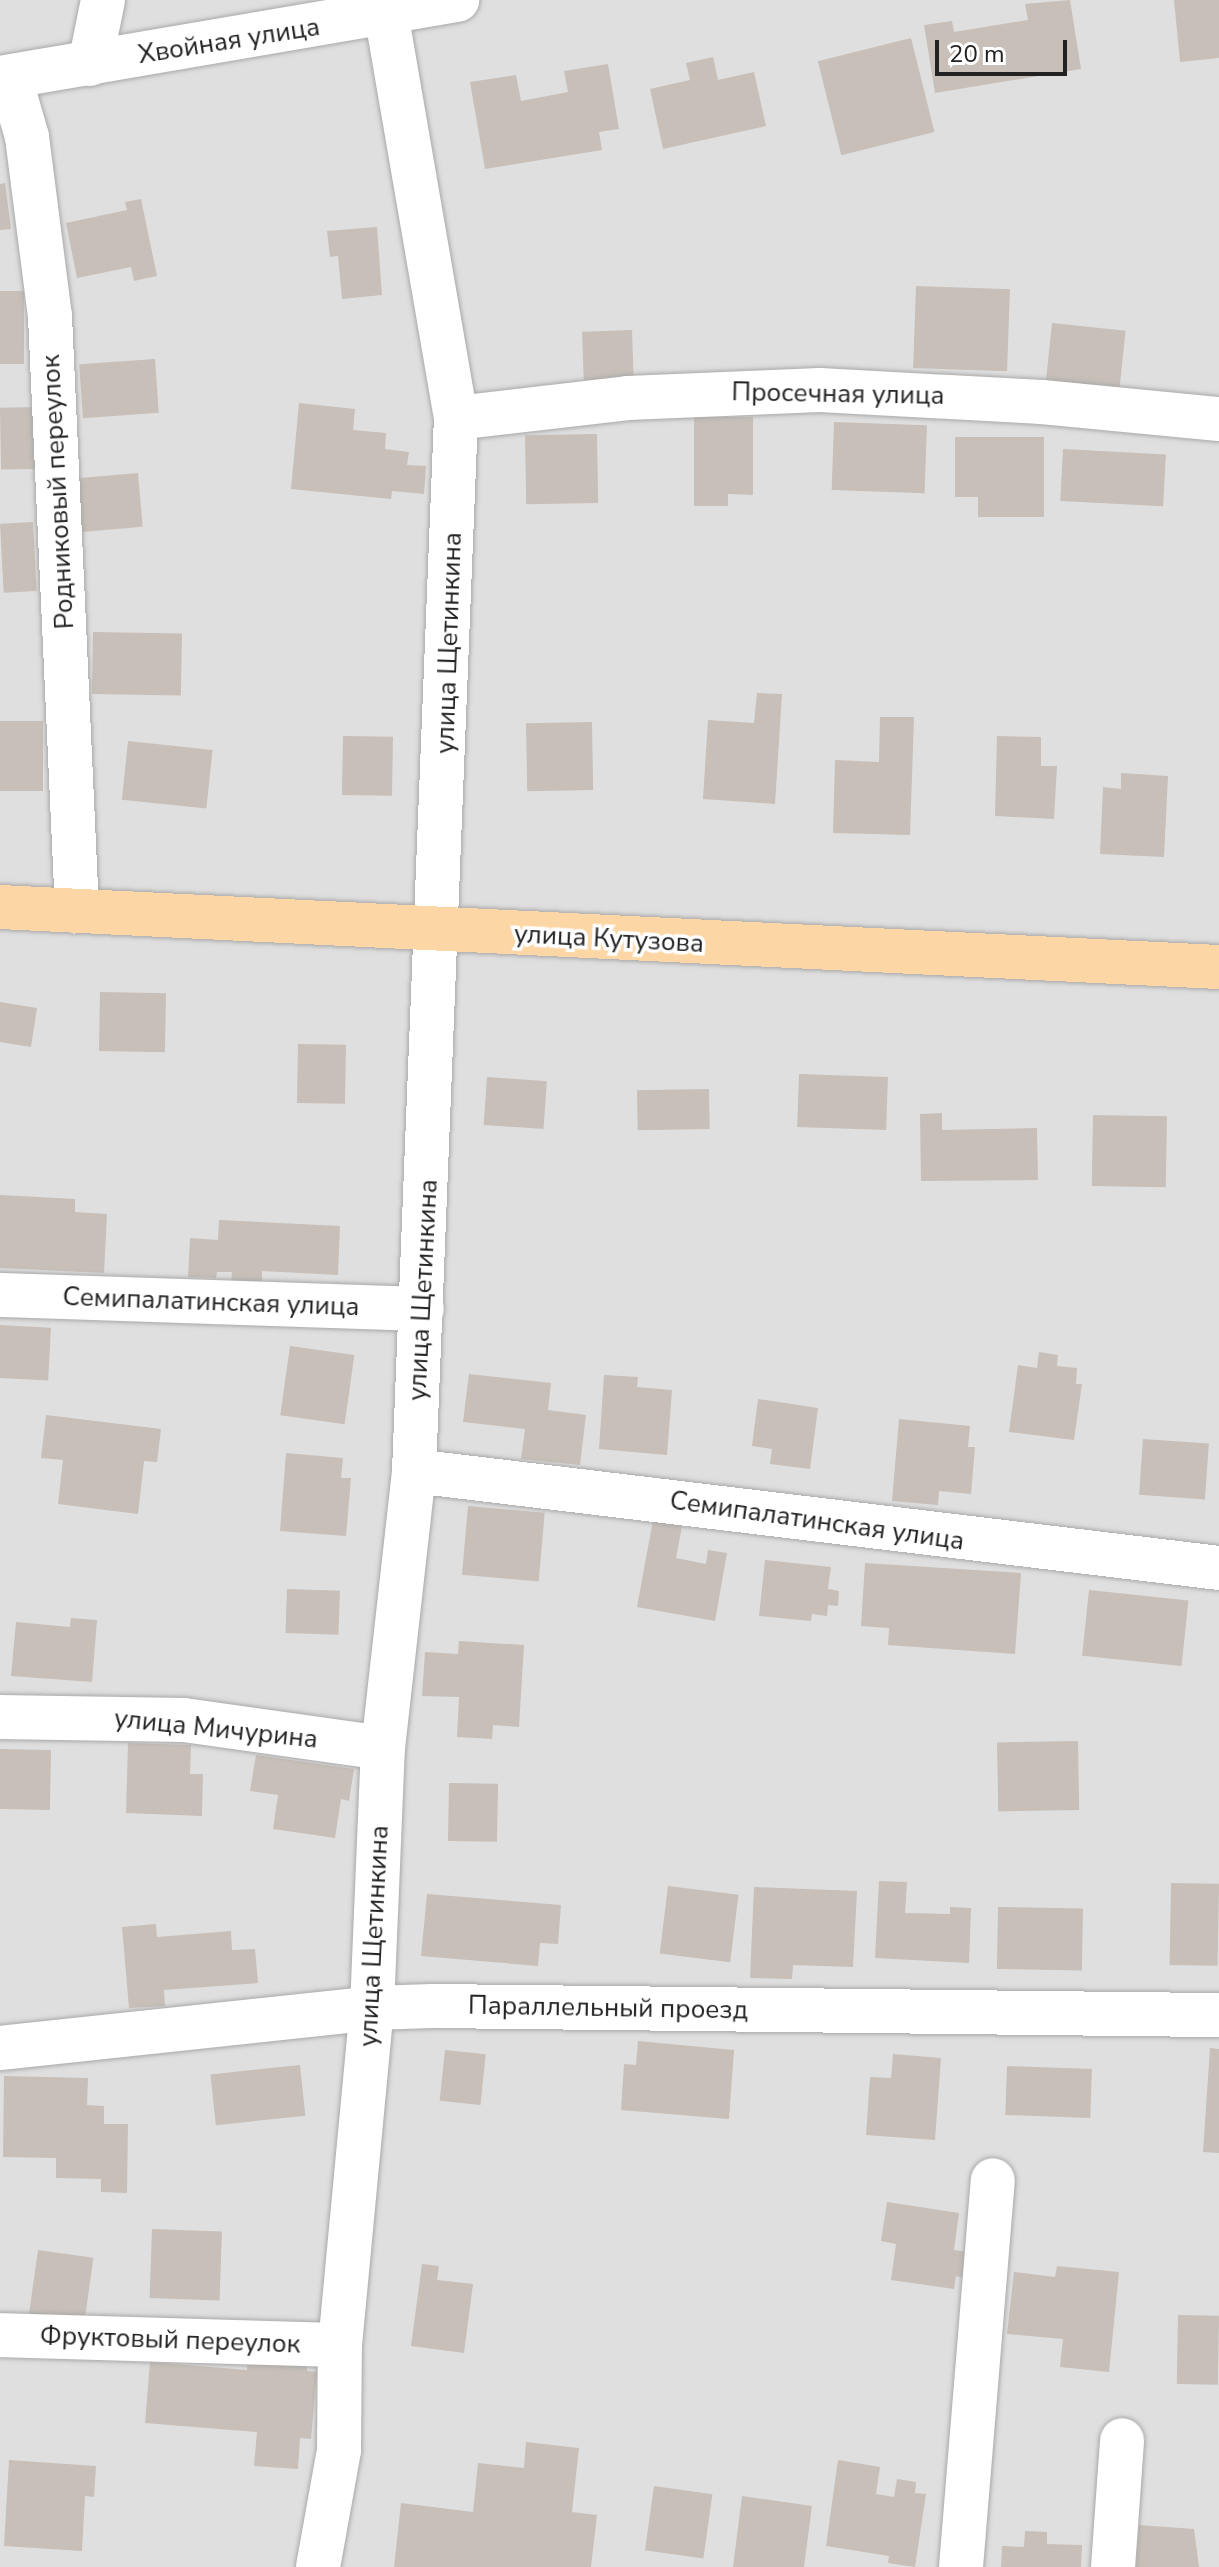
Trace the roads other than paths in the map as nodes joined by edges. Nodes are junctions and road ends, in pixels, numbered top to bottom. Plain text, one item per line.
1 (103, 0) edge
2 (457, 0) edge
3 (386, 14) junction
4 (90, 64) junction
5 (5, 78) edge
6 (456, 418) junction
7 (1219, 419) edge
8 (0, 907) edge
9 (77, 911) junction
10 (439, 932) junction
11 (1219, 967) edge
12 (0, 1295) edge
13 (422, 1309) junction
14 (414, 1471) junction
15 (1219, 1568) edge
16 (0, 1717) edge
17 (383, 1748) junction
18 (372, 2008) junction
19 (1219, 2015) edge
20 (0, 2048) edge
21 (993, 2180) dead end
22 (0, 2335) edge
23 (340, 2345) junction
24 (1122, 2440) dead end
25 (318, 2567) edge
26 (961, 2567) edge
27 (1113, 2567) edge

1 - 4 street
2 - 3 street, Хвойная улица
3 - 4 street, Хвойная улица
3 - 6 street, улица Щетинкина
4 - 5 street, Хвойная улица
5 - 9 street, Родниковый переулок
6 - 7 street, Просечная улица
6 - 10 street, улица Щетинкина
8 - 9 main road, улица Кутузова
9 - 10 main road, улица Кутузова
10 - 11 main road, улица Кутузова
10 - 13 street, улица Щетинкина
12 - 13 street, Семипалатинская улица
13 - 14 street, улица Щетинкина
14 - 15 street, Семипалатинская улица
14 - 17 street, улица Щетинкина
16 - 17 street, улица Мичурина
17 - 18 street, улица Щетинкина
18 - 19 street, Параллельный проезд
18 - 20 street, Параллельный проезд
18 - 23 street, улица Щетинкина
21 - 26 street
22 - 23 street, Фруктовый переулок
23 - 25 street, улица Щетинкина
24 - 27 street

